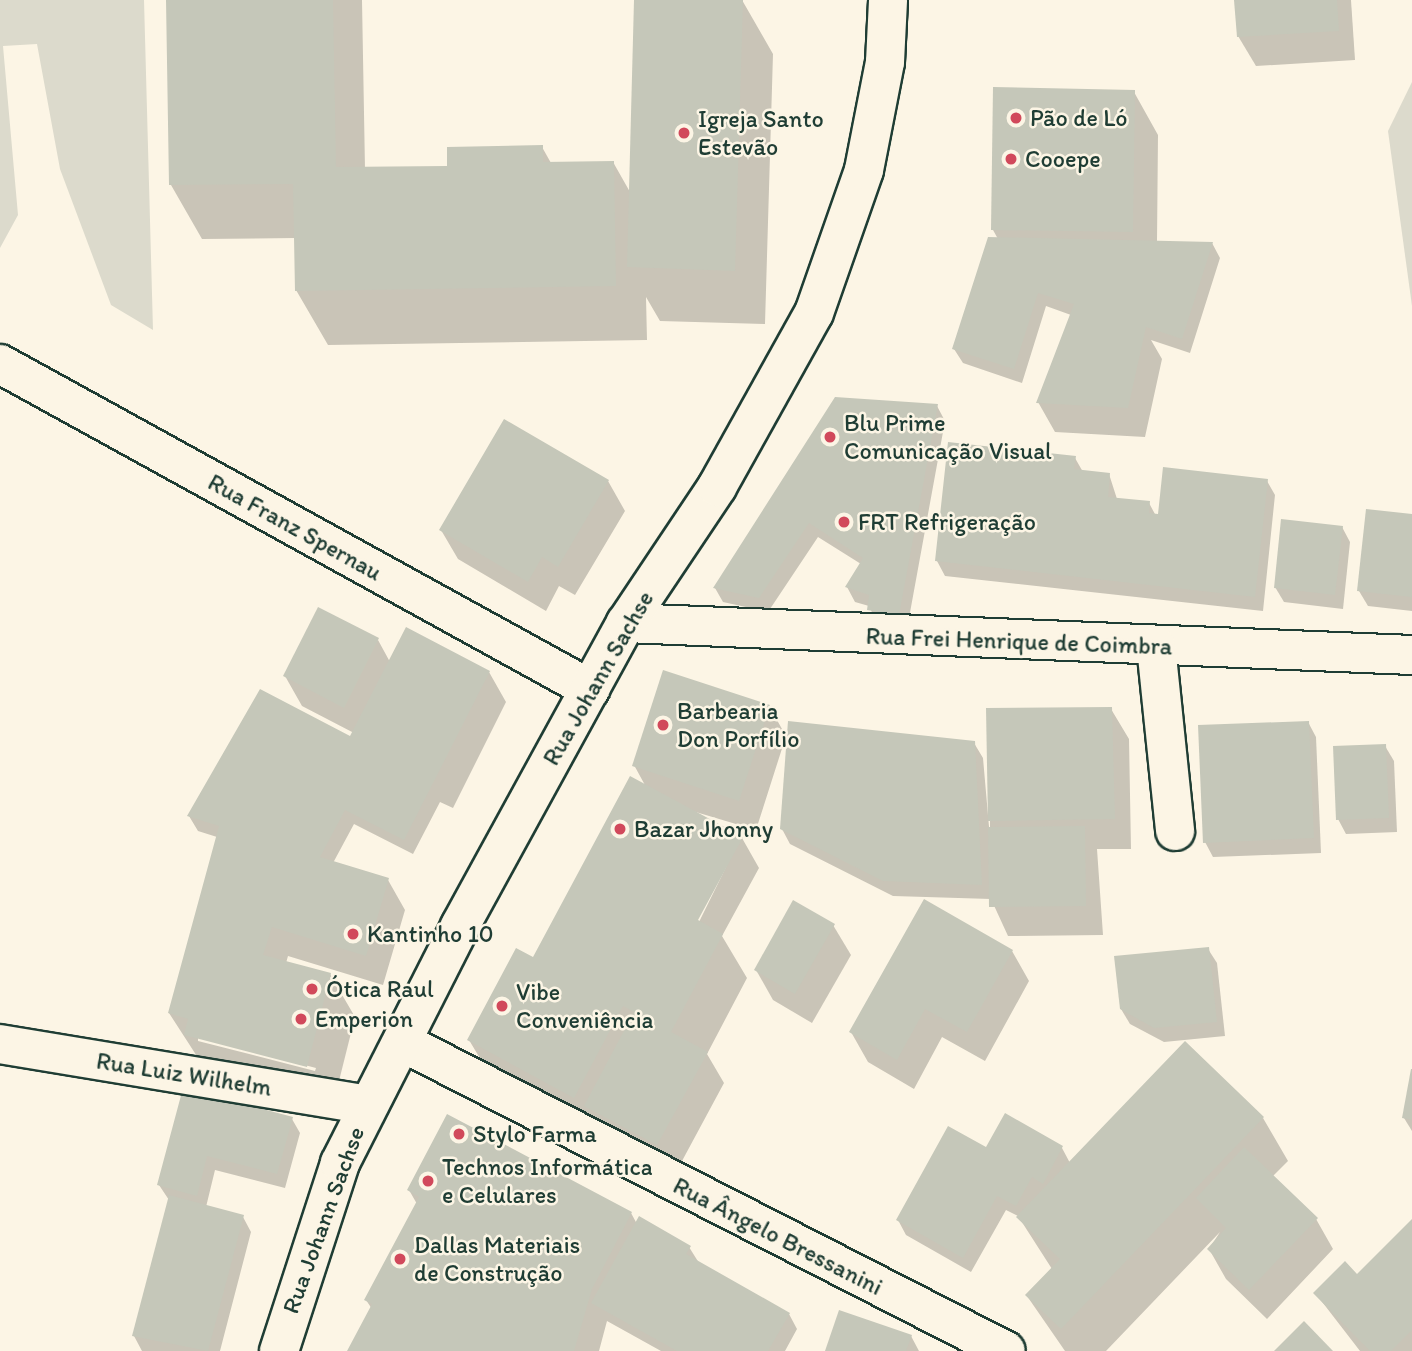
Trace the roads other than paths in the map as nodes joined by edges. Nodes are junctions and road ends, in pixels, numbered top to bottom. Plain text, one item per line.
1 (888, 0) edge
2 (0, 364) edge
3 (626, 623) junction
4 (1156, 646) junction
5 (1412, 655) edge
6 (590, 689) junction
7 (1175, 831) dead end
8 (402, 1042) junction
9 (0, 1044) edge
10 (368, 1105) junction
11 (279, 1351) edge
12 (1006, 1351) edge

1 - 3 street, Rua Johann Sachse
2 - 6 street, Rua Franz Spernau
3 - 4 street, Rua Frei Henrique de Coimbra
3 - 6 street, Rua Johann Sachse
4 - 5 street, Rua Frei Henrique de Coimbra
4 - 7 street
6 - 8 street, Rua Johann Sachse
8 - 10 street, Rua Johann Sachse
8 - 12 street, Rua Ângelo Bressanini
9 - 10 street, Rua Luiz Wilhelm
10 - 11 street, Rua Johann Sachse

